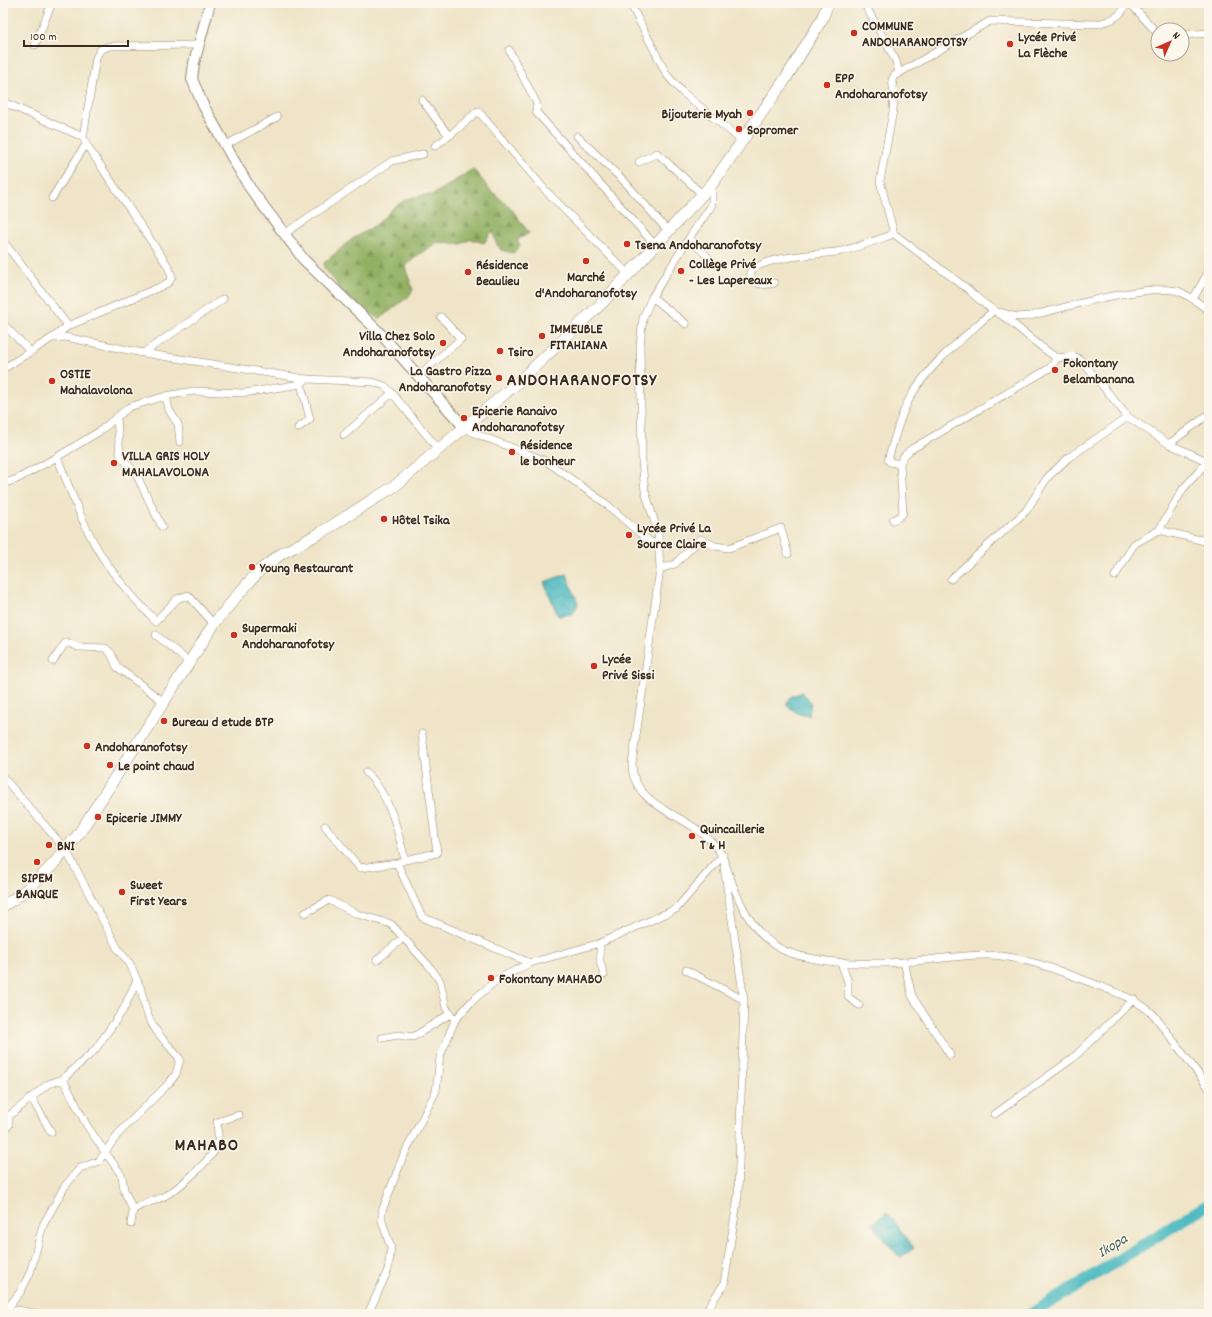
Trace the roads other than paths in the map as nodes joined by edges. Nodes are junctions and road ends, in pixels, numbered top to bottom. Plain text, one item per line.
1 (52, 3) edge
2 (210, 3) edge
3 (630, 3) edge
4 (828, 3) edge
5 (864, 3) edge
6 (1126, 3) edge
7 (1130, 3) edge
8 (1150, 25) edge
9 (1209, 33) edge
10 (1190, 34) edge
11 (35, 45) dead end
12 (198, 45) junction
13 (509, 50) dead end
14 (899, 74) junction
15 (422, 100) dead end
16 (3, 102) edge
17 (277, 117) dead end
18 (449, 136) junction
19 (577, 136) dead end
20 (84, 140) junction
21 (742, 142) junction
22 (226, 145) junction
23 (435, 146) dead end
24 (423, 154) dead end
25 (639, 162) dead end
26 (712, 184) junction
27 (703, 195) junction
28 (52, 198) dead end
29 (669, 232) junction
30 (284, 234) junction
31 (894, 234) junction
32 (689, 238) junction
33 (3, 241) edge
34 (656, 246) junction
35 (708, 257) dead end
36 (1209, 272) edge
37 (629, 275) junction
38 (774, 283) dead end
39 (652, 298) junction
40 (223, 299) dead end
41 (1193, 299) junction
42 (994, 310) junction
43 (1209, 311) edge
44 (441, 317) dead end
45 (3, 324) edge
46 (686, 324) dead end
47 (68, 326) junction
48 (52, 338) junction
49 (31, 352) junction
50 (143, 353) junction
51 (1057, 358) junction
52 (3, 369) edge
53 (418, 376) junction
54 (303, 382) junction
55 (392, 393) junction
56 (166, 396) junction
57 (1209, 414) edge
58 (1128, 416) junction
59 (117, 419) junction
60 (298, 428) dead end
61 (465, 428) junction
62 (344, 435) dead end
63 (180, 442) dead end
64 (1169, 444) junction
65 (439, 450) junction
66 (57, 457) junction
67 (1208, 462) edge
68 (900, 464) junction
69 (3, 484) edge
70 (893, 520) dead end
71 (162, 527) dead end
72 (1159, 530) junction
73 (1209, 542) edge
74 (659, 545) junction
75 (788, 554) dead end
76 (660, 569) junction
77 (1115, 576) dead end
78 (951, 579) dead end
79 (214, 624) junction
80 (156, 635) dead end
81 (53, 661) dead end
82 (189, 662) junction
83 (164, 702) junction
84 (422, 734) dead end
85 (366, 772) dead end
86 (3, 777) edge
87 (325, 826) dead end
88 (66, 850) junction
89 (723, 855) junction
90 (405, 860) junction
91 (397, 863) junction
92 (3, 906) edge
93 (305, 913) dead end
94 (403, 938) junction
95 (600, 943) junction
96 (377, 960) dead end
97 (904, 962) junction
98 (530, 963) junction
99 (841, 963) junction
100 (686, 970) dead end
101 (604, 975) dead end
102 (137, 980) junction
103 (1134, 999) junction
104 (744, 1000) junction
105 (859, 1005) dead end
106 (452, 1017) junction
107 (382, 1038) dead end
108 (950, 1055) dead end
109 (64, 1079) junction
110 (1209, 1088) edge
111 (31, 1097) junction
112 (995, 1114) dead end
113 (239, 1116) dead end
114 (3, 1132) edge
115 (51, 1132) dead end
116 (104, 1153) junction
117 (133, 1210) junction
118 (131, 1224) dead end
119 (34, 1313) edge
120 (4, 1314) edge
121 (368, 1314) edge
122 (704, 1314) edge

1 - 11 street
2 - 12 street
3 - 21 street
4 - 21 main road
5 - 14 street
6 - 14 street
7 - 8 street
9 - 10 street
12 - 20 street
12 - 22 street
13 - 34 street
14 - 31 street
15 - 18 street
16 - 20 street
17 - 22 street
18 - 23 street
18 - 37 street
19 - 29 street
20 - 28 street
20 - 47 street
21 - 26 main road
22 - 30 street
24 - 30 street
25 - 27 street
26 - 27 main road
26 - 32 street
27 - 29 main road
29 - 34 main road
30 - 53 street
31 - 38 street
31 - 42 street
32 - 35 street
32 - 39 street
33 - 47 street
34 - 37 main road
36 - 41 street
37 - 61 main road
39 - 46 street
39 - 74 street
40 - 50 street
41 - 42 street
41 - 43 street
42 - 51 street
42 - 68 street
44 - 53 street
45 - 49 street
47 - 48 street
48 - 49 street
48 - 50 street
49 - 52 street
50 - 54 street
51 - 58 street
51 - 68 street
53 - 61 street
54 - 55 street
54 - 56 street
54 - 60 street
55 - 62 street
55 - 65 street
56 - 59 street
56 - 63 street
57 - 64 street
58 - 64 street
58 - 78 street
59 - 66 street
59 - 71 street
61 - 65 main road
61 - 74 street
64 - 67 street
65 - 79 main road
66 - 69 street
66 - 79 street
67 - 72 street
68 - 70 street
72 - 73 street
72 - 77 street
74 - 76 street
75 - 76 street
76 - 89 street
79 - 82 main road
80 - 82 street
81 - 83 street
82 - 83 main road
83 - 88 main road
84 - 90 street
85 - 90 street
86 - 88 street
87 - 91 street
88 - 92 main road
88 - 102 street
89 - 95 street
89 - 99 street
89 - 104 street
90 - 91 street
91 - 98 street
93 - 94 street
94 - 96 street
94 - 106 street
95 - 98 street
95 - 101 street
97 - 99 street
97 - 103 street
97 - 108 street
98 - 106 street
99 - 105 street
100 - 104 street
102 - 109 street
102 - 116 street
103 - 110 street
103 - 112 street
104 - 122 street
106 - 107 street
106 - 121 street
109 - 111 street
109 - 116 street
111 - 114 street
111 - 115 street
113 - 117 street
116 - 117 street
116 - 120 street
117 - 118 street
119 - 120 street

